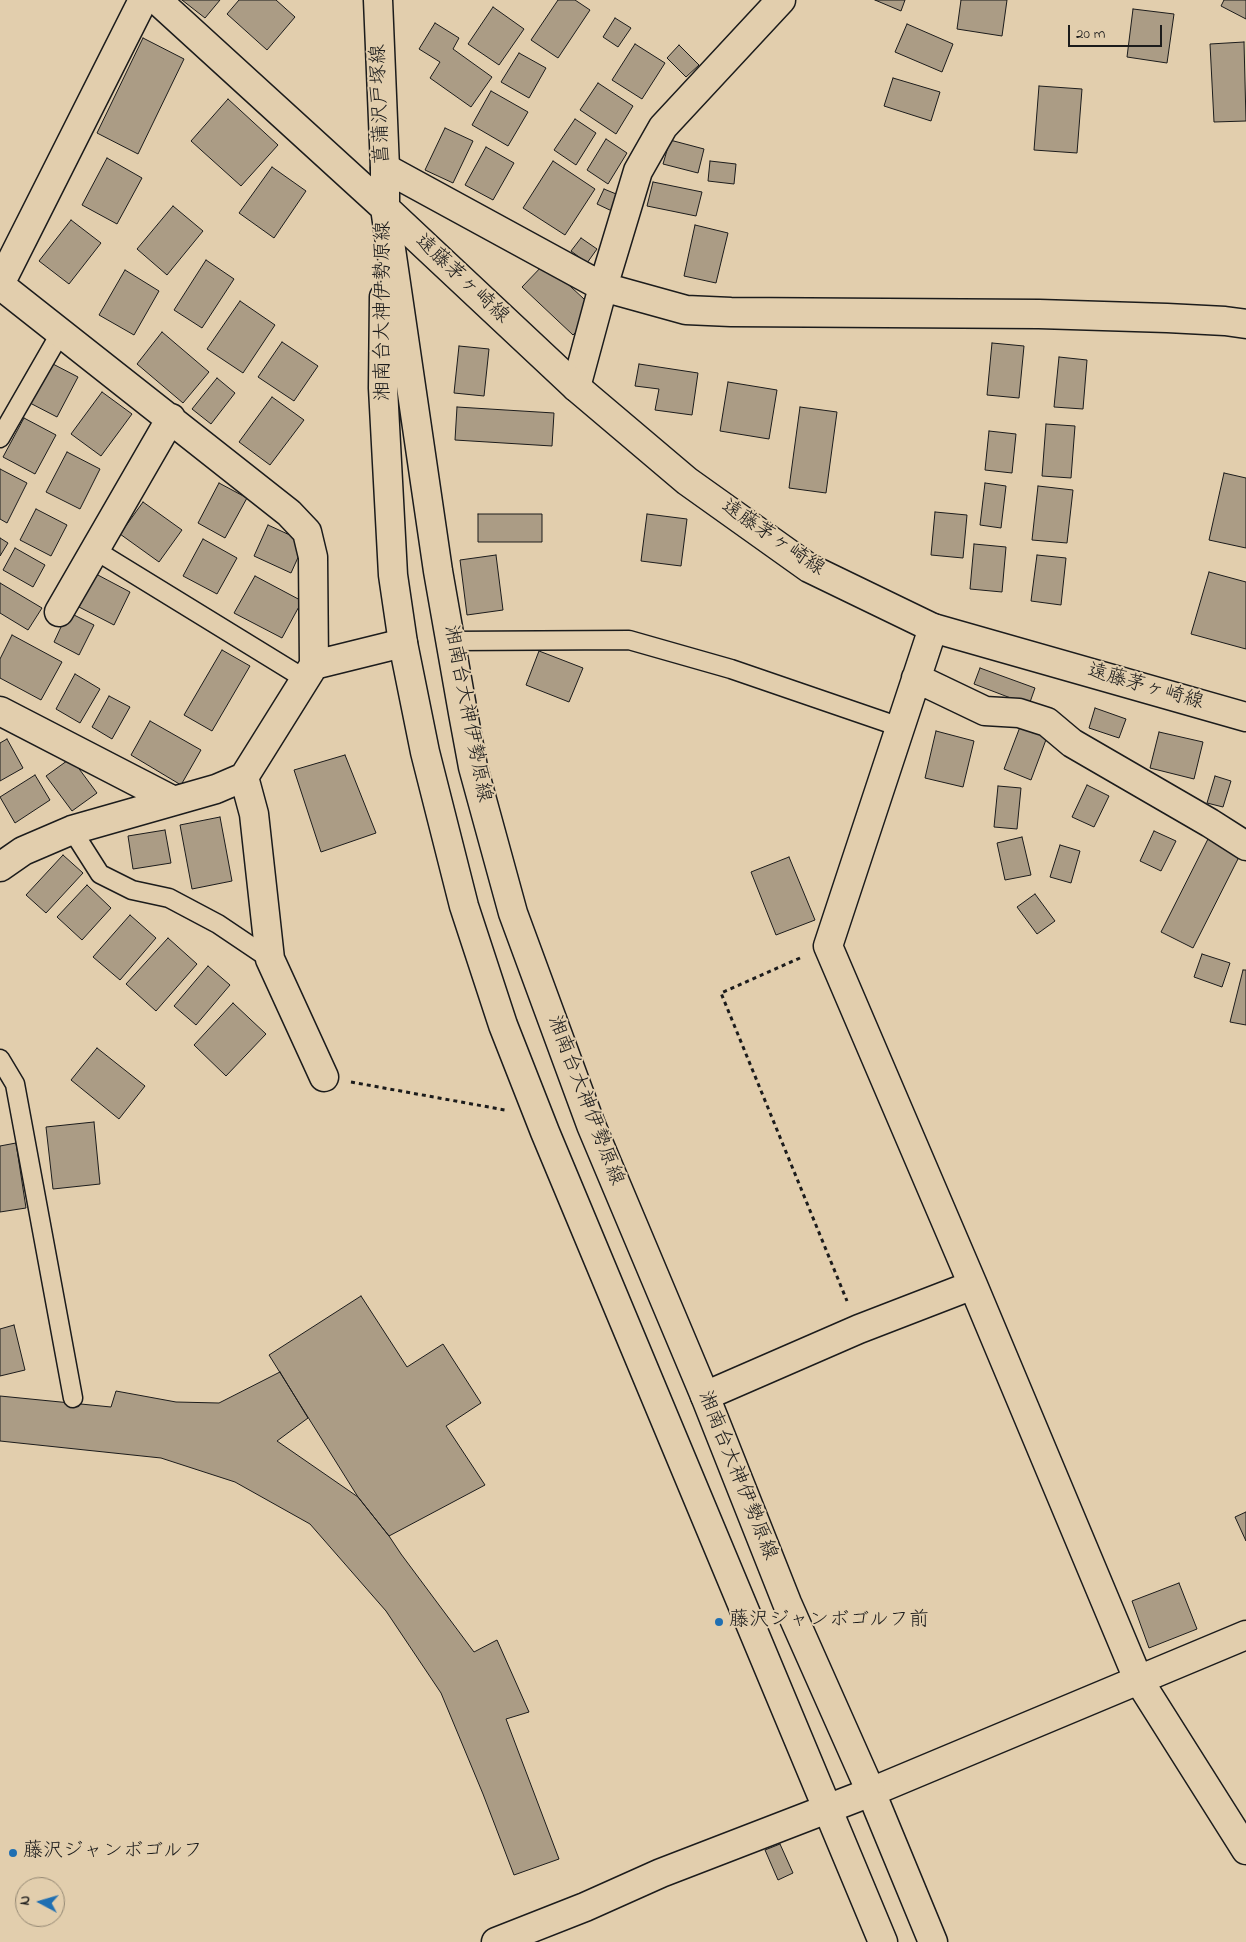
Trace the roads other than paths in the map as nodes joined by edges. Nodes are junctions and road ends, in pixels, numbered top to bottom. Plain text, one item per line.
1 (143, 0) edge
2 (157, 0) edge
3 (378, 0) edge
4 (781, 0) edge
5 (385, 168) junction
6 (385, 208) junction
7 (0, 284) edge
8 (603, 287) junction
9 (1246, 324) edge
10 (61, 332) junction
11 (576, 387) junction
12 (171, 418) junction
13 (0, 438) edge
14 (95, 550) junction
15 (59, 612) dead end
16 (933, 628) junction
17 (452, 641) junction
18 (404, 643) junction
19 (310, 672) junction
20 (916, 678) junction
21 (0, 711) edge
22 (1246, 716) edge
23 (900, 727) junction
24 (244, 777) junction
25 (174, 801) junction
26 (72, 830) junction
27 (1246, 846) edge
28 (0, 867) edge
29 (270, 958) junction
30 (0, 1059) edge
31 (324, 1077) road end
32 (973, 1285) junction
33 (705, 1396) junction
34 (72, 1398) dead end
35 (1246, 1634) edge
36 (1138, 1680) junction
37 (871, 1792) junction
38 (827, 1808) junction
39 (1246, 1850) edge
40 (496, 1942) edge
41 (883, 1942) edge
42 (933, 1942) edge

1 - 7 street
2 - 6 street, 遠藤茅ヶ崎線
3 - 5 street, 菖蒲沢戸塚線
4 - 8 street
5 - 6 street, 菖蒲沢戸塚線
5 - 8 street
6 - 11 street, 遠藤茅ヶ崎線
6 - 17 street, 湘南台大神伊勢原線
6 - 18 street, 湘南台大神伊勢原線
7 - 10 street
8 - 9 street
8 - 11 street
10 - 12 street
10 - 13 lane
11 - 16 street, 遠藤茅ヶ崎線
12 - 14 street
12 - 19 street
14 - 15 street
14 - 19 lane
16 - 20 street
16 - 22 street, 遠藤茅ヶ崎線
17 - 23 lane
17 - 33 street, 湘南台大神伊勢原線
18 - 19 street
18 - 38 street, 湘南台大神伊勢原線
19 - 24 street
20 - 23 street
20 - 27 street
21 - 25 street
23 - 32 street
24 - 25 street
24 - 29 street
25 - 26 street
26 - 28 street
26 - 29 lane
29 - 31 street
30 - 34 lane
32 - 33 street
32 - 36 street
33 - 37 street, 湘南台大神伊勢原線
35 - 36 street
36 - 37 street
36 - 39 street
37 - 38 street
37 - 42 street, 湘南台大神伊勢原線
38 - 40 street
38 - 41 street, 湘南台大神伊勢原線

